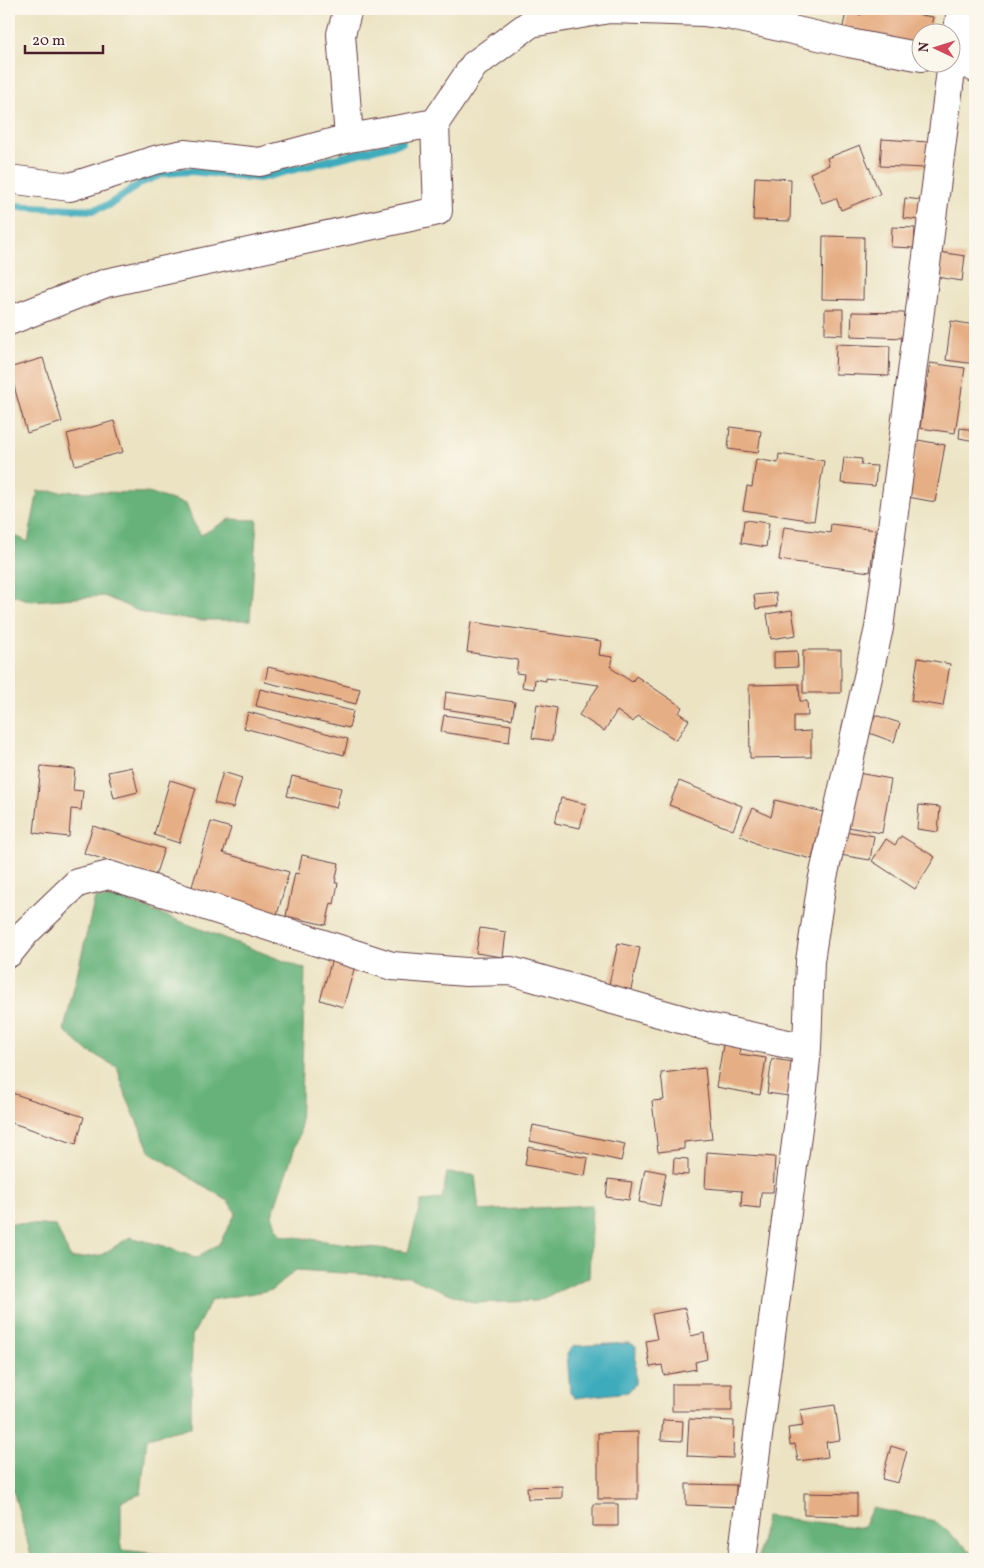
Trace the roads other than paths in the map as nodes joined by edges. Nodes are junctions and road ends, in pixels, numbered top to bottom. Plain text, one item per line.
1 (348, 9) edge
2 (961, 9) edge
3 (959, 22) edge
4 (912, 55) edge
5 (957, 72) edge
6 (435, 123) junction
7 (349, 138) junction
8 (9, 180) edge
9 (9, 321) edge
10 (9, 953) edge
11 (807, 1048) junction
12 (742, 1559) edge

1 - 7 street
2 - 3 street
4 - 6 street
5 - 11 street
6 - 7 street
6 - 9 street
7 - 8 street
10 - 11 street
11 - 12 street

